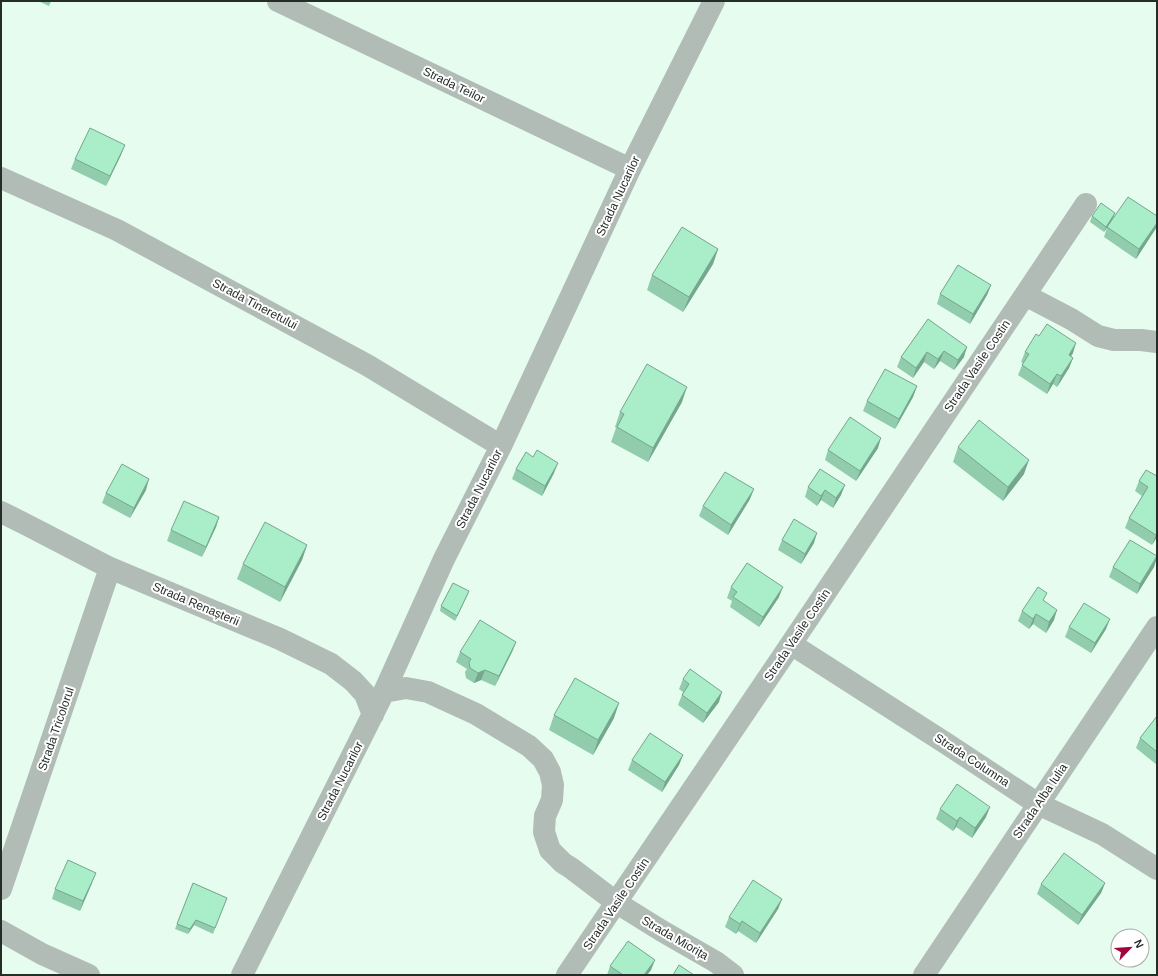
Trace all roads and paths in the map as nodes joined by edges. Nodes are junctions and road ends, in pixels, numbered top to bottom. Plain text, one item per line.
1 (278, 1) edge
2 (714, 1) edge
3 (630, 169) junction
4 (1, 178) edge
5 (1086, 204) dead end
6 (1025, 295) junction
7 (1157, 342) edge
8 (501, 446) junction
9 (1, 512) edge
10 (110, 568) junction
11 (1157, 626) edge
12 (791, 644) junction
13 (384, 692) junction
14 (373, 715) junction
15 (1038, 804) junction
16 (1157, 869) edge
17 (1, 889) edge
18 (617, 902) junction
19 (1, 932) edge
20 (89, 975) edge
21 (242, 975) edge
22 (567, 975) edge
23 (732, 975) edge
24 (924, 975) edge

1 - 3 street, Strada Teilor
2 - 3 street, Strada Nucarilor
3 - 8 street, Strada Nucarilor
4 - 8 street, Strada Tineretului
5 - 6 street, Strada Vasile Costin
6 - 7 street
6 - 12 street, Strada Vasile Costin
8 - 13 street, Strada Nucarilor
9 - 10 street, Strada Renașterii
10 - 14 street, Strada Renașterii
10 - 17 street, Strada Tricolorul
11 - 15 street, Strada Alba Iulia
12 - 15 street, Strada Columna
12 - 18 street, Strada Vasile Costin
13 - 14 street, Strada Nucarilor
13 - 18 street, Strada Miorița
14 - 21 street, Strada Nucarilor
15 - 16 street, Strada Columna
15 - 24 street, Strada Alba Iulia
18 - 22 street, Strada Vasile Costin
18 - 23 street, Strada Miorița
19 - 20 street

